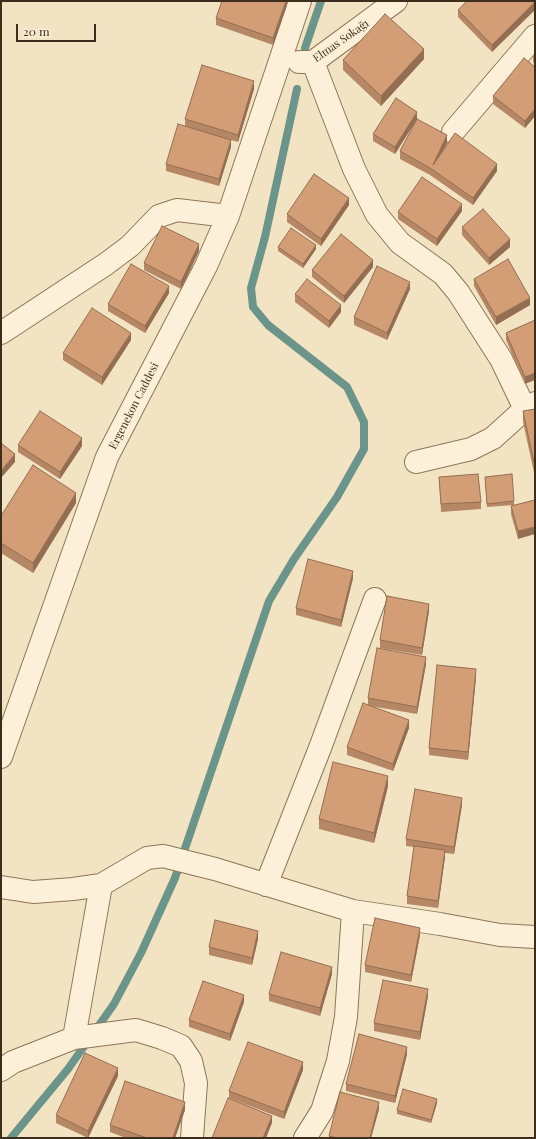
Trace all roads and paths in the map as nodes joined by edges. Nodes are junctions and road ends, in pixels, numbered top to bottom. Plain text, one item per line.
1 (300, 1) edge
2 (396, 1) edge
3 (535, 36) edge
4 (280, 62) junction
5 (313, 62) junction
6 (452, 132) dead end
7 (228, 216) junction
8 (1, 333) edge
9 (530, 406) edge
10 (416, 462) dead end
11 (375, 599) dead end
12 (1, 757) edge
13 (101, 885) junction
14 (266, 885) junction
15 (1, 887) edge
16 (353, 911) junction
17 (535, 937) edge
18 (74, 1038) junction
19 (1, 1070) edge
20 (192, 1138) edge
21 (305, 1138) edge

1 - 4 street, Ergenekon Caddesi
2 - 5 street, Elmas Sokağı
3 - 6 street
4 - 5 street, Elmas Sokağı
4 - 7 street, Ergenekon Caddesi
5 - 9 street
7 - 8 street
7 - 12 street, Ergenekon Caddesi
9 - 10 street
11 - 14 street
13 - 14 street
13 - 15 street
13 - 18 street
14 - 16 street
16 - 17 street
16 - 21 street
18 - 19 street
18 - 20 street

